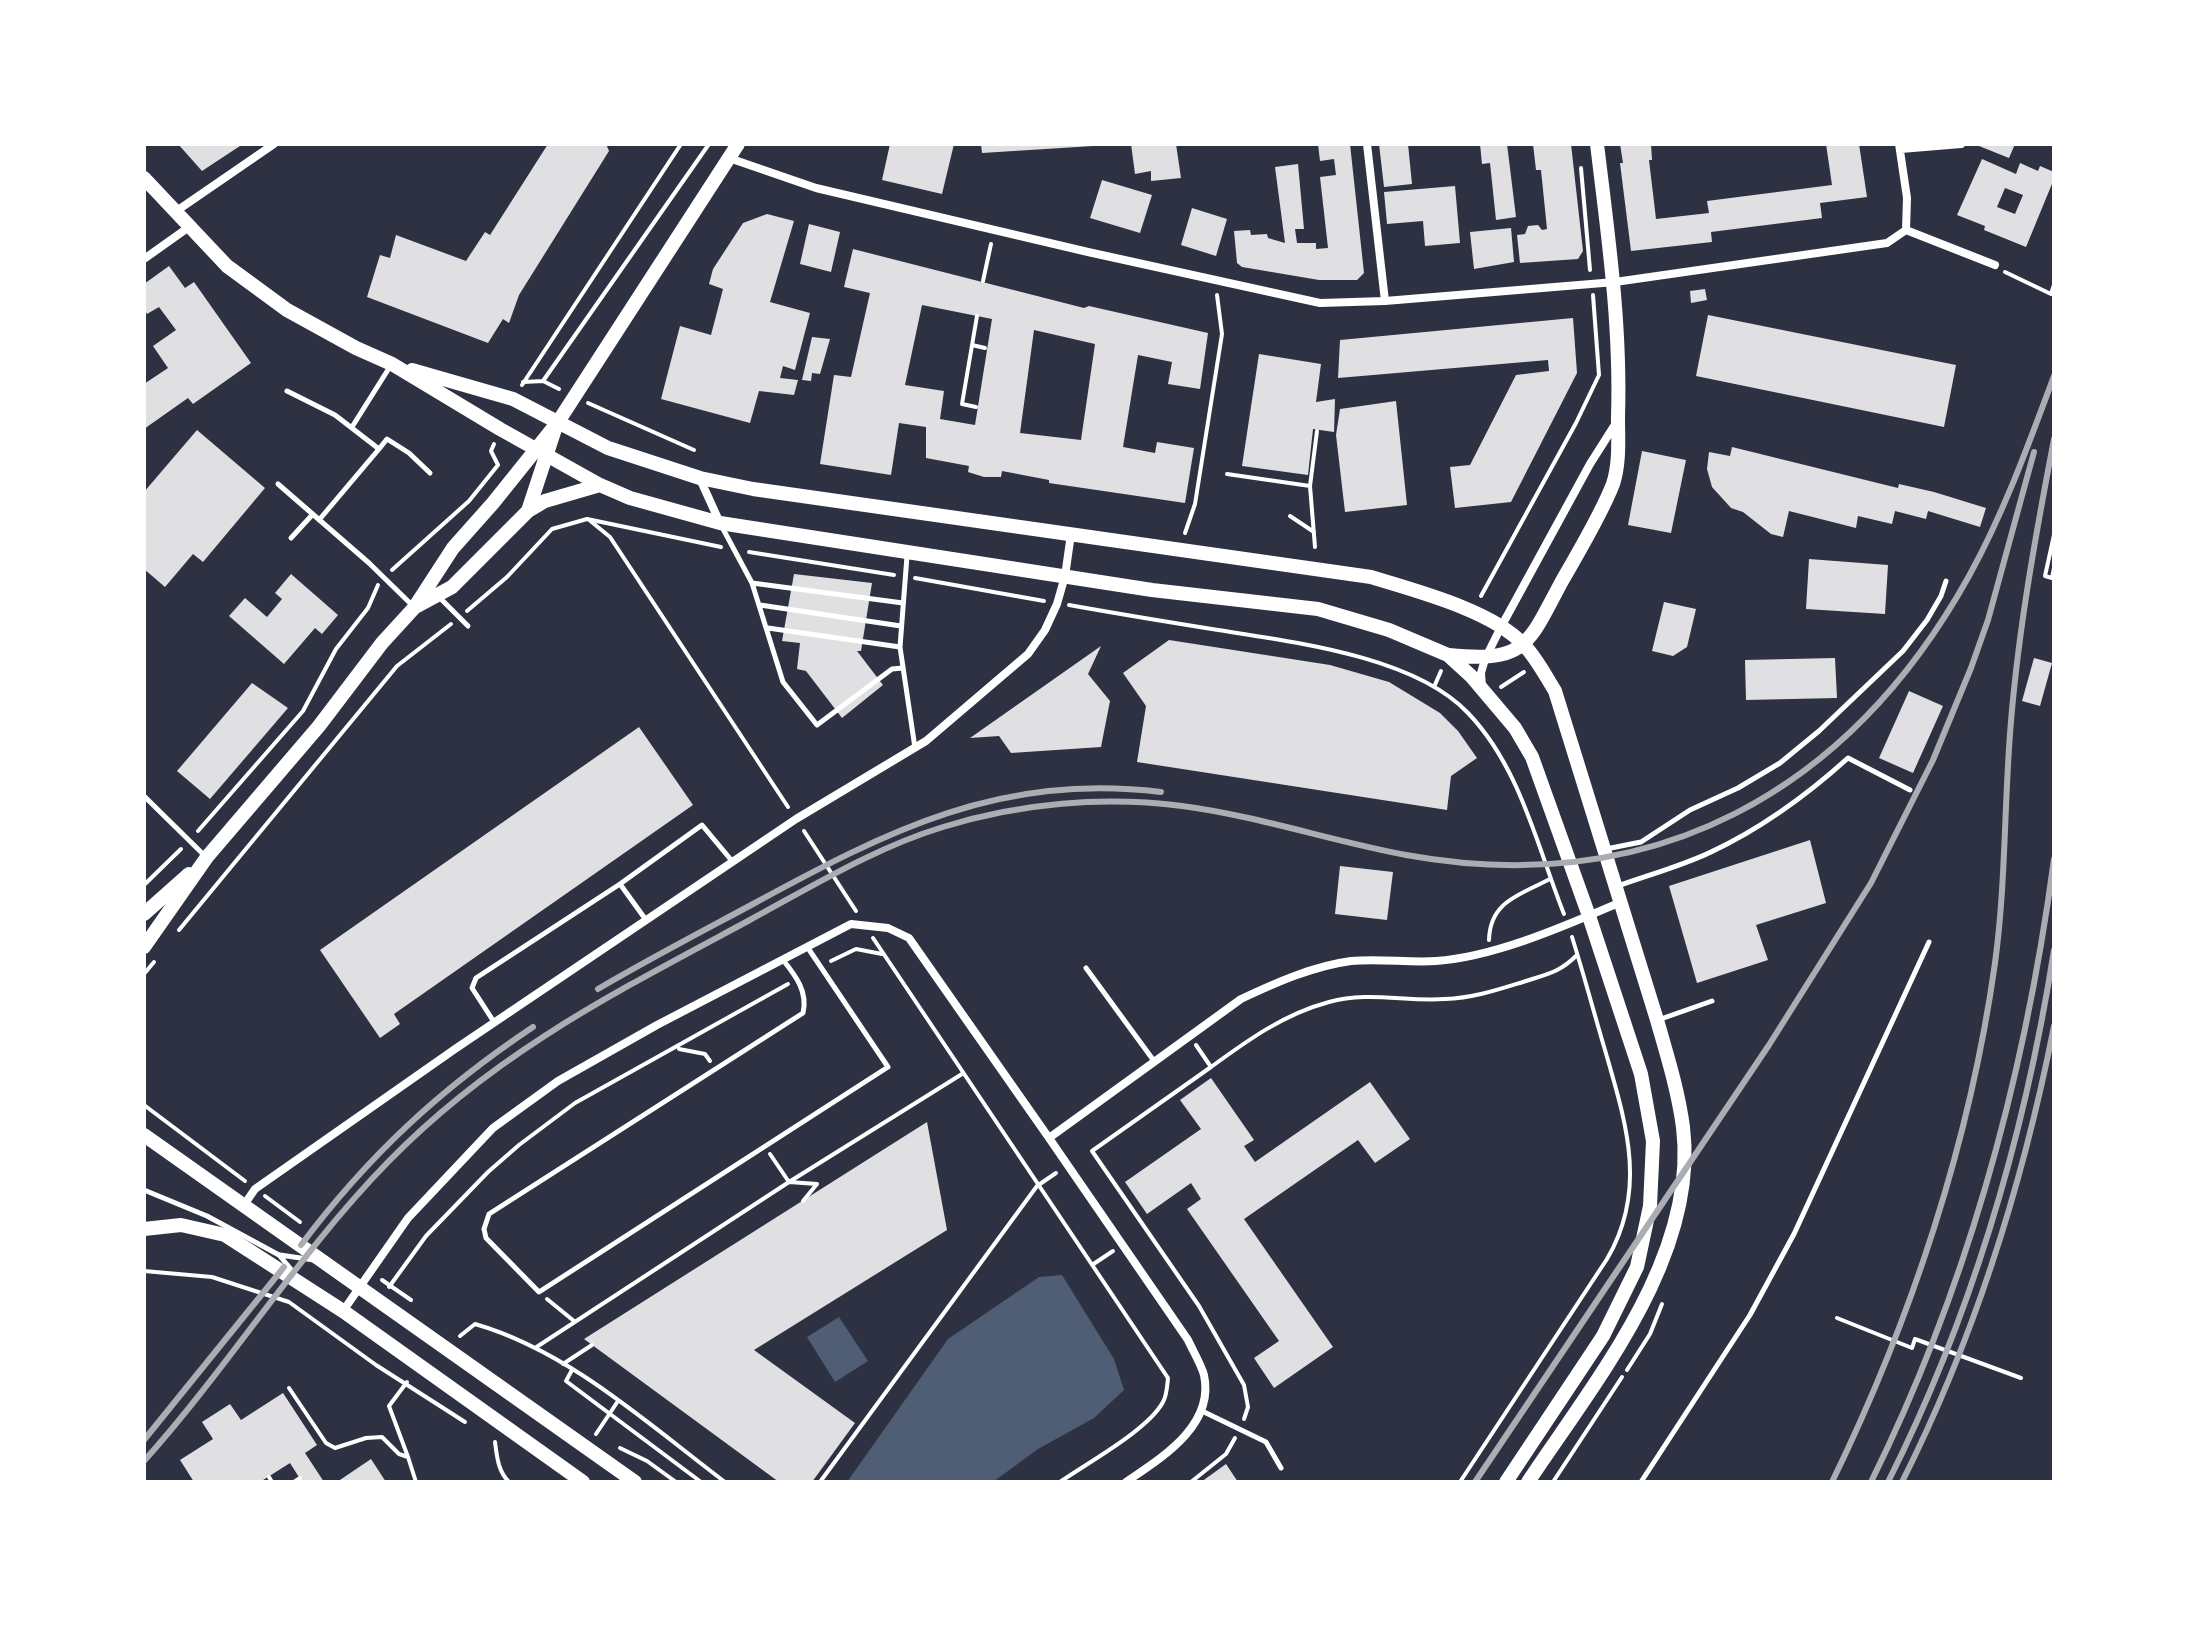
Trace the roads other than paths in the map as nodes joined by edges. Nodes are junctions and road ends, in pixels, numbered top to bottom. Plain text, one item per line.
1 (274, 144) edge
2 (738, 144) edge
3 (1367, 144) edge
4 (1597, 144) edge
5 (1961, 144) edge
6 (1900, 147) edge
7 (729, 158) junction
8 (144, 178) edge
9 (175, 212) junction
10 (189, 227) junction
11 (1906, 230) junction
12 (144, 259) edge
13 (1995, 265) dead end
14 (1615, 282) junction
15 (1385, 301) junction
16 (392, 364) junction
17 (287, 391) dead end
18 (1618, 419) junction
19 (558, 422) junction
20 (352, 427) junction
21 (379, 449) junction
22 (542, 452) junction
23 (430, 473) dead end
24 (700, 478) junction
25 (278, 484) dead end
26 (600, 485) junction
27 (528, 511) junction
28 (313, 514) junction
29 (319, 520) junction
30 (720, 523) junction
31 (1071, 534) junction
32 (291, 538) dead end
33 (907, 551) junction
34 (1065, 576) junction
35 (1946, 581) dead end
36 (752, 583) junction
37 (437, 595) junction
38 (903, 603) junction
39 (759, 605) junction
40 (414, 608) junction
41 (468, 626) dead end
42 (901, 626) junction
43 (1501, 627) junction
44 (768, 628) junction
45 (1524, 645) junction
46 (900, 647) junction
47 (1448, 655) junction
48 (1485, 659) junction
49 (903, 668) junction
50 (1485, 690) junction
51 (915, 749) junction
52 (1910, 790) dead end
53 (144, 796) edge
54 (1605, 849) junction
55 (207, 857) junction
56 (733, 862) junction
57 (620, 884) junction
58 (1617, 886) junction
59 (1621, 902) junction
60 (144, 914) edge
61 (1589, 916) junction
62 (646, 920) junction
63 (1929, 942) dead end
64 (144, 947) edge
65 (808, 948) junction
66 (783, 959) junction
67 (1086, 968) dead end
68 (1712, 1001) dead end
69 (1657, 1020) junction
70 (495, 1023) junction
71 (1154, 1062) junction
72 (144, 1135) edge
73 (1049, 1138) junction
74 (144, 1190) edge
75 (244, 1205) junction
76 (144, 1229) edge
77 (276, 1260) junction
78 (321, 1261) junction
79 (359, 1286) junction
80 (343, 1311) junction
81 (1202, 1411) junction
82 (1281, 1468) dead end
83 (583, 1482) edge
84 (635, 1482) edge
85 (1126, 1482) edge
86 (1506, 1482) edge
87 (1528, 1482) edge
88 (1641, 1482) edge

1 - 9 street
2 - 7 main road
3 - 15 street
4 - 14 main road
5 - 6 street
6 - 11 street
7 - 15 street
7 - 19 main road
8 - 9 main road
9 - 10 main road
10 - 12 street
10 - 16 main road
11 - 13 street
11 - 14 street
14 - 15 street
14 - 18 main road
16 - 19 main road
16 - 20 lane
16 - 22 main road
17 - 20 lane
18 - 43 street
18 - 45 main road
19 - 22 main road
19 - 24 main road
20 - 21 lane
21 - 23 lane
21 - 29 lane
22 - 26 main road
22 - 27 main road
22 - 40 main road
24 - 30 street
24 - 31 main road
25 - 28 lane
26 - 27 main road
26 - 30 main road
27 - 37 main road
28 - 29 lane
28 - 32 lane
29 - 40 lane
30 - 33 main road
30 - 36 lane
31 - 34 street
31 - 43 main road
33 - 34 main road
33 - 38 lane
34 - 47 main road
34 - 51 street
35 - 54 lane
36 - 38 lane
36 - 39 lane
37 - 40 main road
37 - 41 lane
38 - 42 lane
39 - 42 lane
39 - 44 lane
40 - 55 main road
42 - 46 lane
43 - 45 main road
43 - 48 street
44 - 46 lane
44 - 49 lane
45 - 48 main road
45 - 54 main road
46 - 49 lane
47 - 48 main road
47 - 50 main road
48 - 50 street
49 - 51 lane
50 - 61 main road
51 - 56 street
52 - 58 lane
53 - 55 lane
54 - 58 main road
55 - 60 main road
55 - 64 main road
56 - 57 lane
56 - 62 street
57 - 62 lane
57 - 70 lane
58 - 59 main road
59 - 61 street
59 - 69 main road
61 - 71 street
61 - 86 main road
62 - 70 street
63 - 88 lane
65 - 66 street
65 - 66 lane
65 - 73 street
66 - 79 street
67 - 71 lane
68 - 69 lane
69 - 87 main road
70 - 75 street
71 - 73 street
72 - 75 main road
73 - 81 street
74 - 77 lane
75 - 78 main road
76 - 77 main road
77 - 78 lane
77 - 80 main road
78 - 79 main road
79 - 80 street
79 - 84 main road
80 - 83 main road
81 - 82 lane
81 - 85 street

